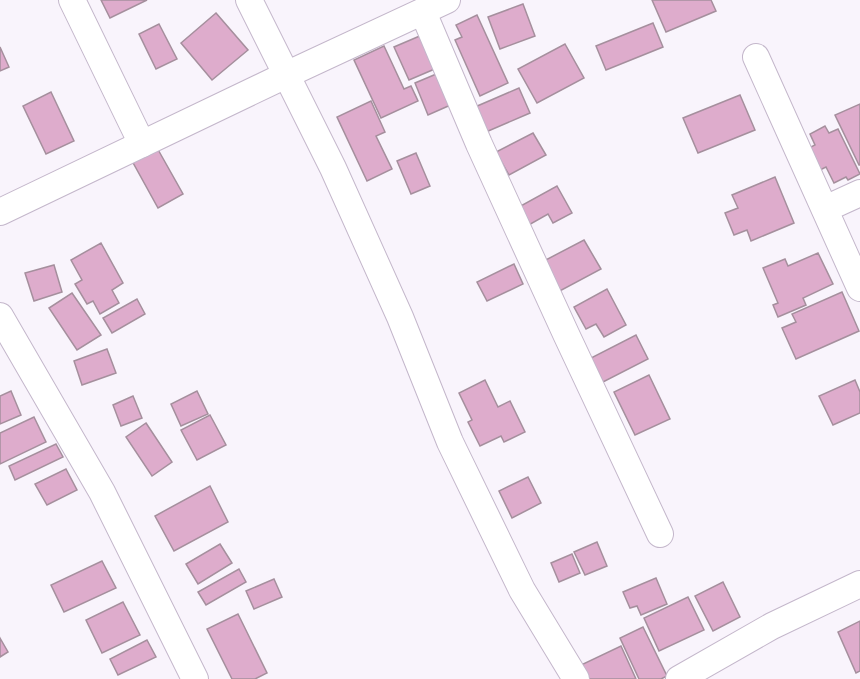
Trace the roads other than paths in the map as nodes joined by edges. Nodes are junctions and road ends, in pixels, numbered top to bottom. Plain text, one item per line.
1 (72, 0) edge
2 (249, 0) edge
3 (447, 0) edge
4 (423, 12) junction
5 (756, 57) dead end
6 (286, 75) junction
7 (142, 144) junction
8 (860, 194) edge
9 (825, 209) junction
10 (0, 212) edge
11 (860, 288) edge
12 (0, 316) edge
13 (660, 534) dead end
14 (860, 584) edge
15 (195, 679) edge
16 (576, 679) edge
17 (679, 679) edge

1 - 7 street
2 - 6 street
3 - 4 street
4 - 6 street
4 - 13 street
5 - 9 street
6 - 7 street
6 - 16 street
7 - 10 street
8 - 9 street
9 - 11 street
12 - 15 street
14 - 17 street

